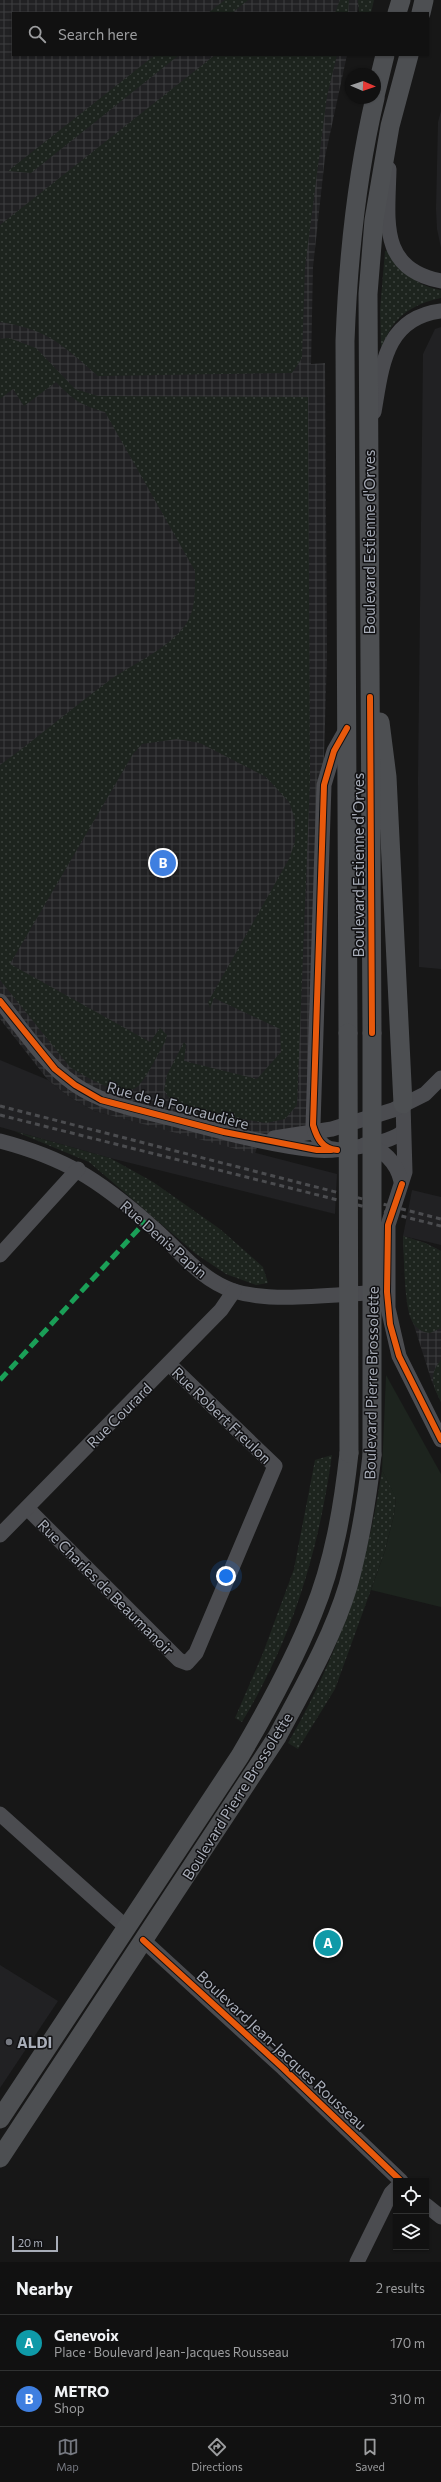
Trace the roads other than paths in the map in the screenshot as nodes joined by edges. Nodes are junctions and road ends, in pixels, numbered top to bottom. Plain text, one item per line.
1 (401, 0) edge
2 (424, 0) edge
3 (397, 12) edge
4 (421, 12) edge
5 (385, 56) edge
6 (409, 56) edge
7 (381, 72) edge
8 (374, 104) edge
9 (390, 126) junction
10 (441, 280) edge
11 (441, 311) edge
12 (368, 446) junction
13 (370, 697) junction
14 (347, 728) junction
15 (0, 1001) edge
16 (348, 1033) joint
17 (372, 1033) joint
18 (441, 1078) edge
19 (403, 1104) junction
20 (403, 1130) junction
21 (315, 1133) junction
22 (259, 1140) junction
23 (0, 1141) edge
24 (359, 1145) junction
25 (337, 1150) junction
26 (78, 1169) junction
27 (402, 1184) junction
28 (0, 1255) edge
29 (234, 1291) junction
30 (387, 1292) junction
31 (169, 1364) junction
32 (441, 1440) edge
33 (27, 1508) junction
34 (0, 1536) edge
35 (187, 1663) joint
36 (2, 1822) edge
37 (126, 1927) junction
38 (143, 1940) junction
39 (0, 2119) edge
40 (0, 2158) edge
41 (398, 2178) edge
42 (393, 2191) edge
43 (429, 2207) edge
44 (441, 2217) edge
45 (357, 2262) edge

1 - 3 main road
2 - 4 main road
5 - 7 main road, Boulevard Estienne d'Orves
6 - 9 main road, Boulevard Estienne d'Orves
8 - 14 main road, Boulevard Estienne d'Orves
9 - 10 street
9 - 12 main road, Boulevard Estienne d'Orves
11 - 12 street
12 - 13 main road, Boulevard Estienne d'Orves
13 - 17 main road, Boulevard Estienne d'Orves
13 - 19 main road
14 - 16 main road, Boulevard Estienne d'Orves
14 - 21 street
15 - 22 street, Rue de la Foucaudière
16 - 37 main road, Boulevard Pierre Brossolette, bridge
17 - 38 main road, Boulevard Pierre Brossolette, bridge
18 - 19 street, Rue de la Foucaudière
19 - 20 street
19 - 21 street, Rue de la Foucaudière
20 - 24 street, Rue de la Foucaudière
20 - 27 street
21 - 22 street, Rue de la Foucaudière
21 - 25 street
22 - 25 street, Rue de la Foucaudière
23 - 26 street, Rue Denis Papin
24 - 25 street, Rue de la Foucaudière
24 - 27 street, Rue de la Foucaudière
26 - 28 street
26 - 29 street, Rue Denis Papin
27 - 30 street
29 - 30 street, Rue Denis Papin
29 - 31 street, Rue Courard
30 - 32 street
31 - 33 street, Rue Courard
31 - 35 street, Rue Robert Freulon
33 - 34 street, Rue Courard
33 - 35 street, Rue Charles de Beaumanoir
36 - 37 street
37 - 39 main road, Boulevard Pierre Brossolette
38 - 40 main road, Boulevard Pierre Brossolette
38 - 41 street, Boulevard Jean-Jacques Rousseau
42 - 45 street
43 - 44 street

